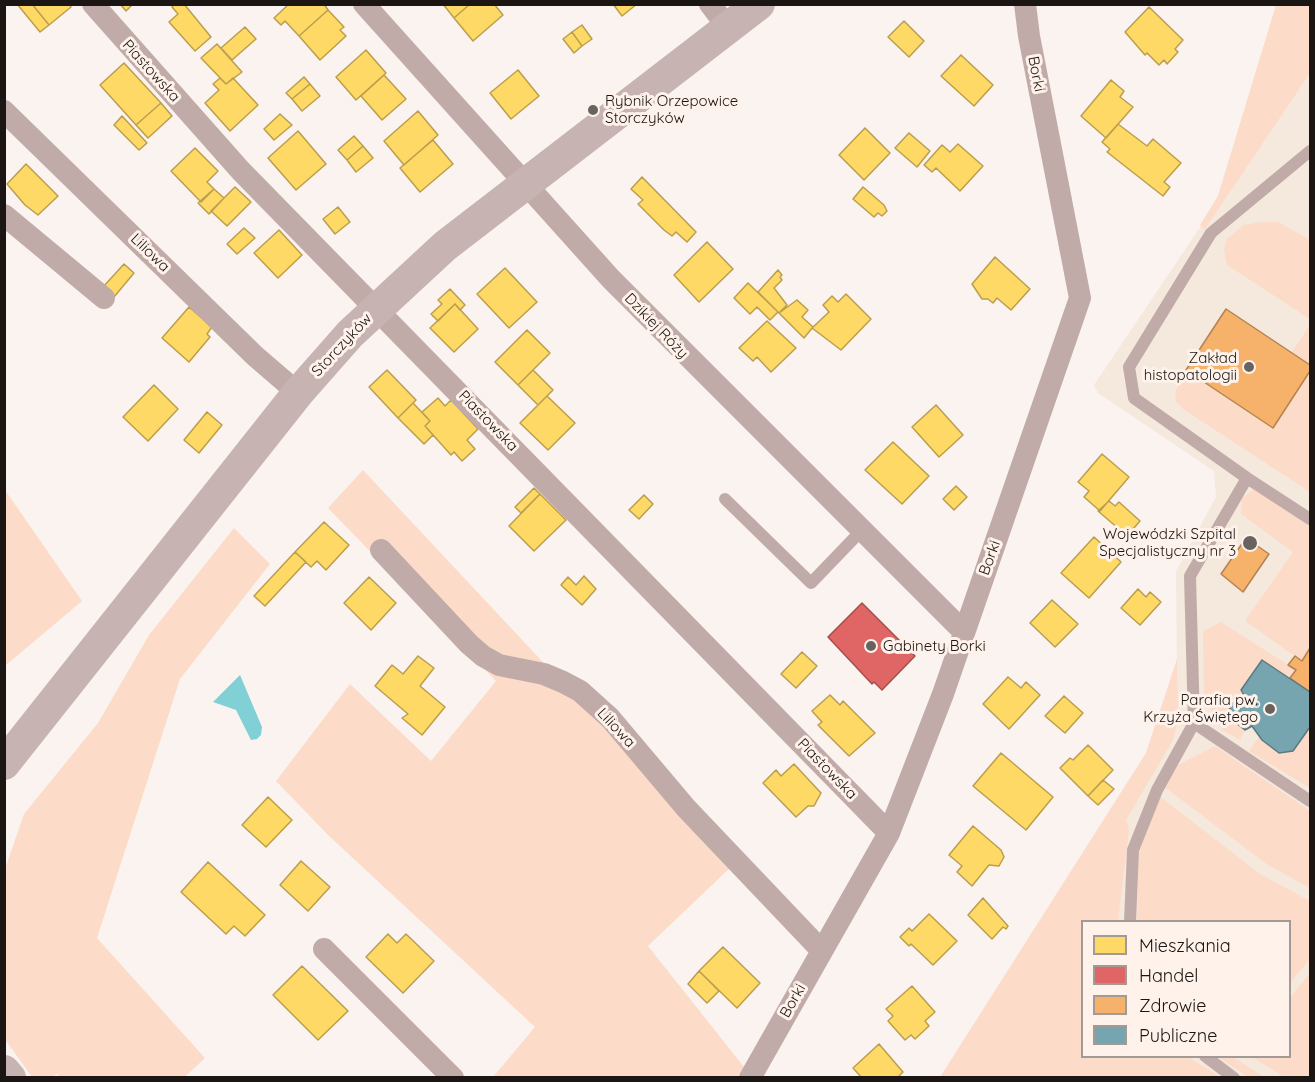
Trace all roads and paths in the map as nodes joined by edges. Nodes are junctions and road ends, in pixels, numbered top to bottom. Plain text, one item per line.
1 (93, 4) edge
2 (364, 4) edge
3 (759, 4) edge
4 (1025, 4) edge
5 (719, 16) edge
6 (4, 111) edge
7 (1311, 151) edge
8 (526, 183) junction
9 (4, 215) edge
10 (104, 298) dead end
11 (376, 309) junction
12 (298, 393) junction
13 (1247, 478) junction
14 (724, 499) dead end
15 (1311, 519) edge
16 (861, 531) junction
17 (381, 550) dead end
18 (964, 632) junction
19 (1194, 723) junction
20 (4, 764) edge
21 (1311, 801) edge
22 (889, 832) junction
23 (1130, 920) edge
24 (324, 949) dead end
25 (822, 951) junction
26 (1208, 1058) edge
27 (4, 1071) edge
28 (10, 1077) edge
29 (453, 1077) edge
30 (750, 1077) edge
31 (1234, 1077) edge

1 - 11 street, Piastowska
2 - 8 street, Dzikiej Róży
3 - 5 street, Storczyków
4 - 18 street, Borki
5 - 8 street, Storczyków
6 - 12 street, Liliowa
7 - 13 lane
8 - 11 street, Storczyków
8 - 16 street, Dzikiej Róży
9 - 10 street
11 - 12 street, Storczyków
11 - 22 street, Piastowska
12 - 20 street, Storczyków
13 - 15 lane
13 - 19 lane
14 - 16 lane
16 - 18 street, Dzikiej Róży
17 - 25 street, Liliowa
18 - 22 street, Borki
19 - 21 lane
19 - 23 lane
22 - 25 street, Borki
24 - 29 street
25 - 30 street, Borki
26 - 31 lane
27 - 28 street

